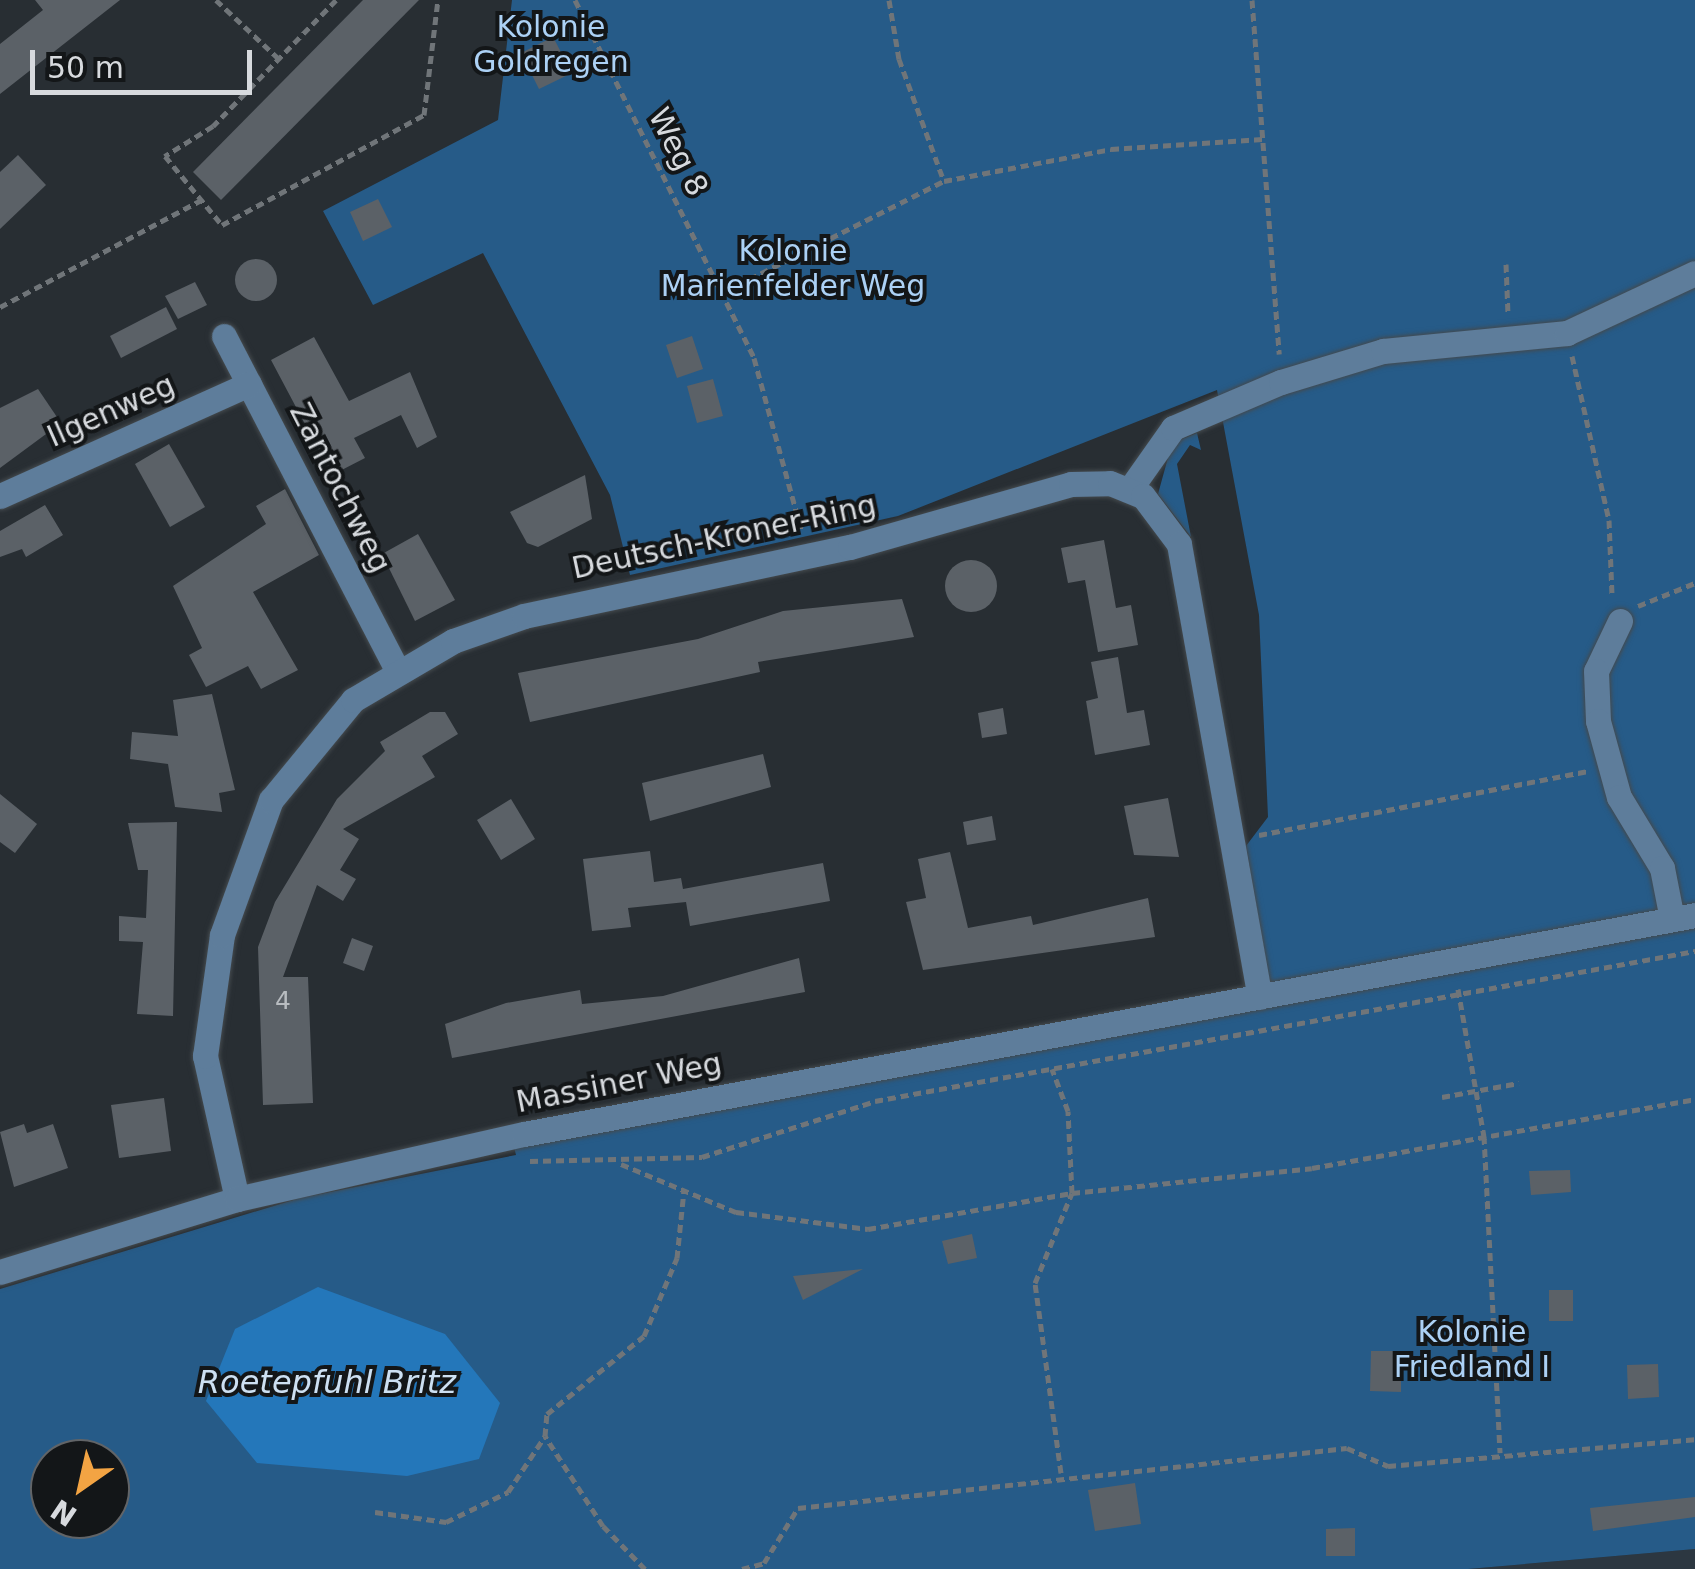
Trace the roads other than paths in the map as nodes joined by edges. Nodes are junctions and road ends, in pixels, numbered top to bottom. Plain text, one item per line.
1 (1695, 272) edge
2 (224, 336) dead end
3 (249, 384) junction
4 (1130, 489) junction
5 (0, 496) edge
6 (1620, 621) road end
7 (397, 670) junction
8 (1684, 917) edge
9 (1260, 997) junction
10 (236, 1199) junction
11 (0, 1272) edge

1 - 4 street
2 - 3 street, Zantochweg
3 - 5 street, Ilgenweg
3 - 7 street, Zantochweg
4 - 7 street, Deutsch-Kroner-Ring
4 - 9 street
6 - 8 street
7 - 10 street, Deutsch-Kroner-Ring
8 - 9 street, Massiner Weg
9 - 10 street, Massiner Weg
10 - 11 street, Massiner Weg

